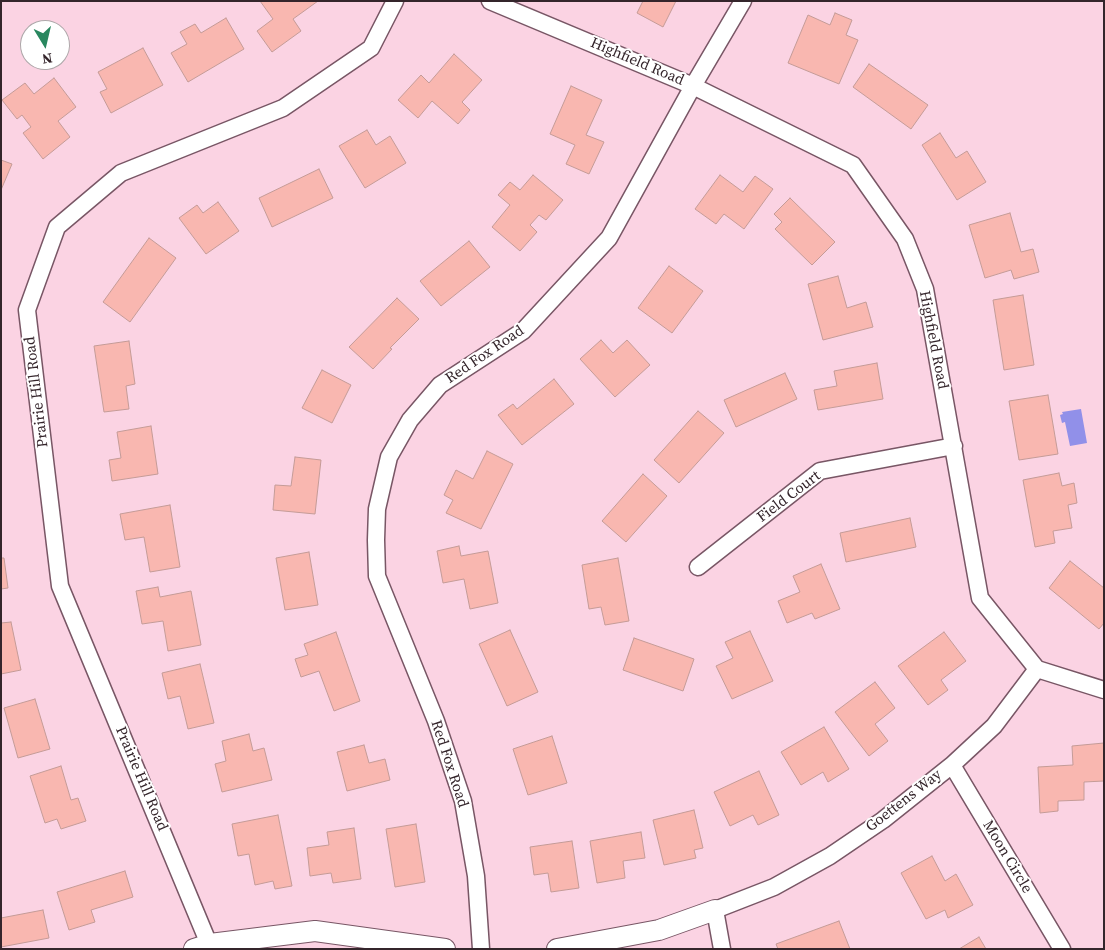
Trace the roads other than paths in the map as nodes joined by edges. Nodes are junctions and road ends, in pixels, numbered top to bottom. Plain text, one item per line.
1 (396, 1) edge
2 (490, 1) edge
3 (743, 1) edge
4 (693, 86) junction
5 (954, 446) junction
6 (698, 567) dead end
7 (1037, 669) junction
8 (1104, 690) edge
9 (952, 764) junction
10 (715, 910) junction
11 (205, 947) edge
12 (445, 949) edge
13 (481, 949) edge
14 (557, 949) edge
15 (722, 949) edge
16 (1062, 949) edge

1 - 11 street, Prairie Hill Road
2 - 4 street, Highfield Road
3 - 4 street, Red Fox Road
4 - 5 street, Highfield Road
4 - 13 street, Red Fox Road
5 - 6 street, Field Court
5 - 7 street, Highfield Road
7 - 8 street
7 - 9 street, Goettens Way
9 - 10 street, Goettens Way
9 - 16 street, Moon Circle
10 - 14 street
10 - 15 street
11 - 12 street

